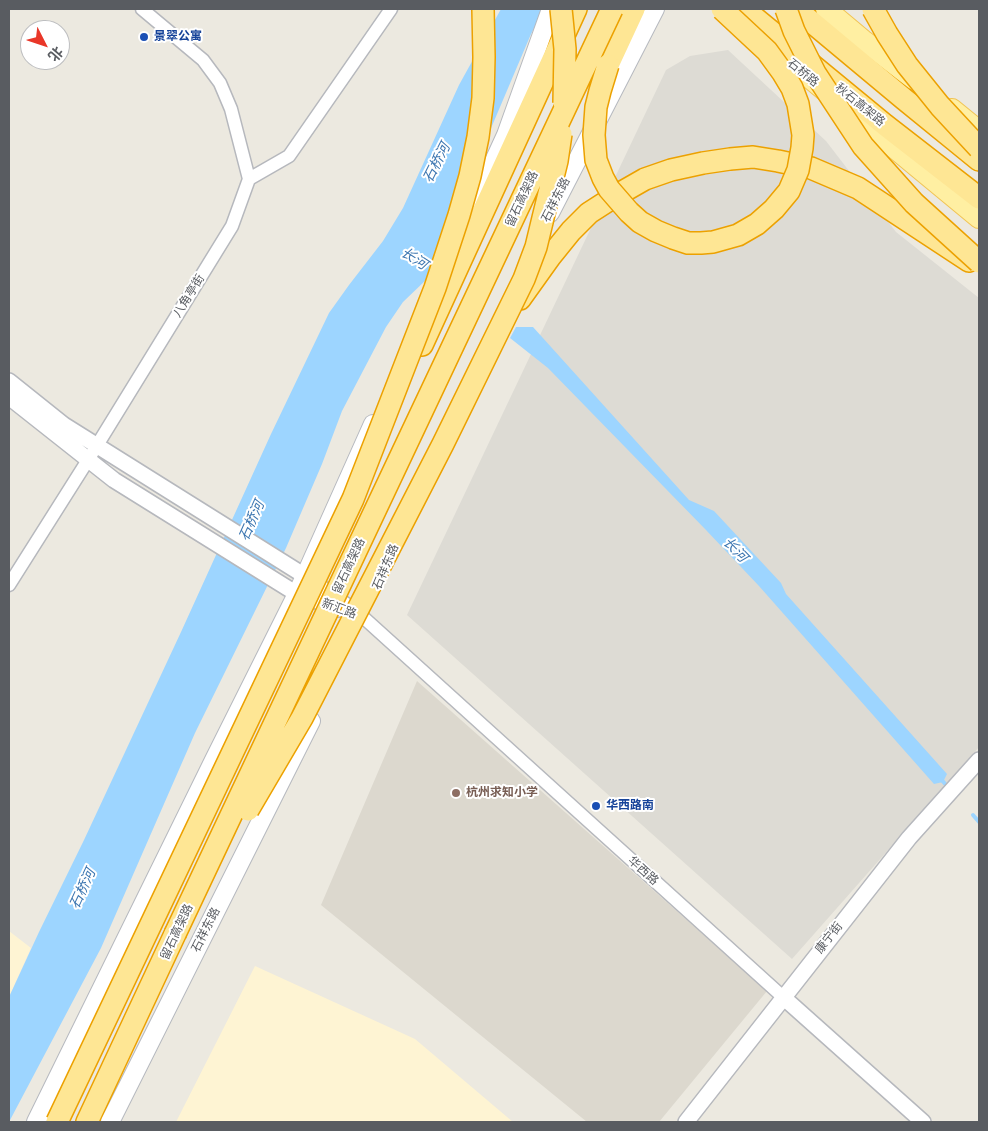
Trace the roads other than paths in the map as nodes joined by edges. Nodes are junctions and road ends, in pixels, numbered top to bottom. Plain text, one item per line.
1 (142, 9) edge
2 (391, 9) edge
3 (483, 9) edge
4 (552, 9) edge
5 (561, 9) edge
6 (576, 9) edge
7 (612, 9) edge
8 (634, 9) edge
9 (655, 9) edge
10 (716, 9) edge
11 (722, 9) edge
12 (744, 9) edge
13 (786, 9) edge
14 (796, 9) edge
15 (826, 9) edge
16 (873, 9) edge
17 (979, 131) edge
18 (979, 148) edge
19 (979, 160) edge
20 (249, 179) junction
21 (979, 198) edge
22 (979, 218) edge
23 (979, 262) edge
24 (979, 268) edge
25 (500, 328) junction
26 (9, 381) edge
27 (9, 398) edge
28 (97, 445) junction
29 (88, 460) junction
30 (352, 498) junction
31 (305, 576) junction
32 (9, 585) edge
33 (297, 594) junction
34 (364, 618) junction
35 (979, 760) edge
36 (176, 934) junction
37 (783, 997) junction
38 (36, 1122) edge
39 (57, 1122) edge
40 (86, 1122) edge
41 (110, 1122) edge
42 (686, 1122) edge
43 (923, 1122) edge

1 - 20 street
2 - 20 street
3 - 30 highway, bridge
4 - 31 main road
5 - 25 highway, bridge
6 - 30 highway, 留石高架路, bridge
7 - 36 highway, 留石高架路, bridge
8 - 11 highway, bridge
9 - 34 main road, 石祥东路
10 - 22 main road, 石桥路
12 - 21 highway, 秋石高架路, bridge
13 - 23 highway, bridge
14 - 19 highway
15 - 17 main road
16 - 18 highway, bridge
20 - 28 street, 八角亭街
24 - 25 highway, bridge
25 - 36 highway, bridge
26 - 28 street, 新汇路
27 - 29 street, 新汇路
28 - 29 street, 八角亭街
28 - 31 street, 新汇路
29 - 32 street, 八角亭街
29 - 33 street, 新汇路
30 - 39 highway, 留石高架路, bridge
31 - 33 main road
31 - 34 street, 新汇路
33 - 34 street, 新汇路
33 - 38 main road
34 - 37 street, 华西路
34 - 41 main road, 石祥东路
35 - 37 street, 康宁街
36 - 40 highway, 留石高架路
37 - 42 street, 康宁街
37 - 43 street, 华西路

